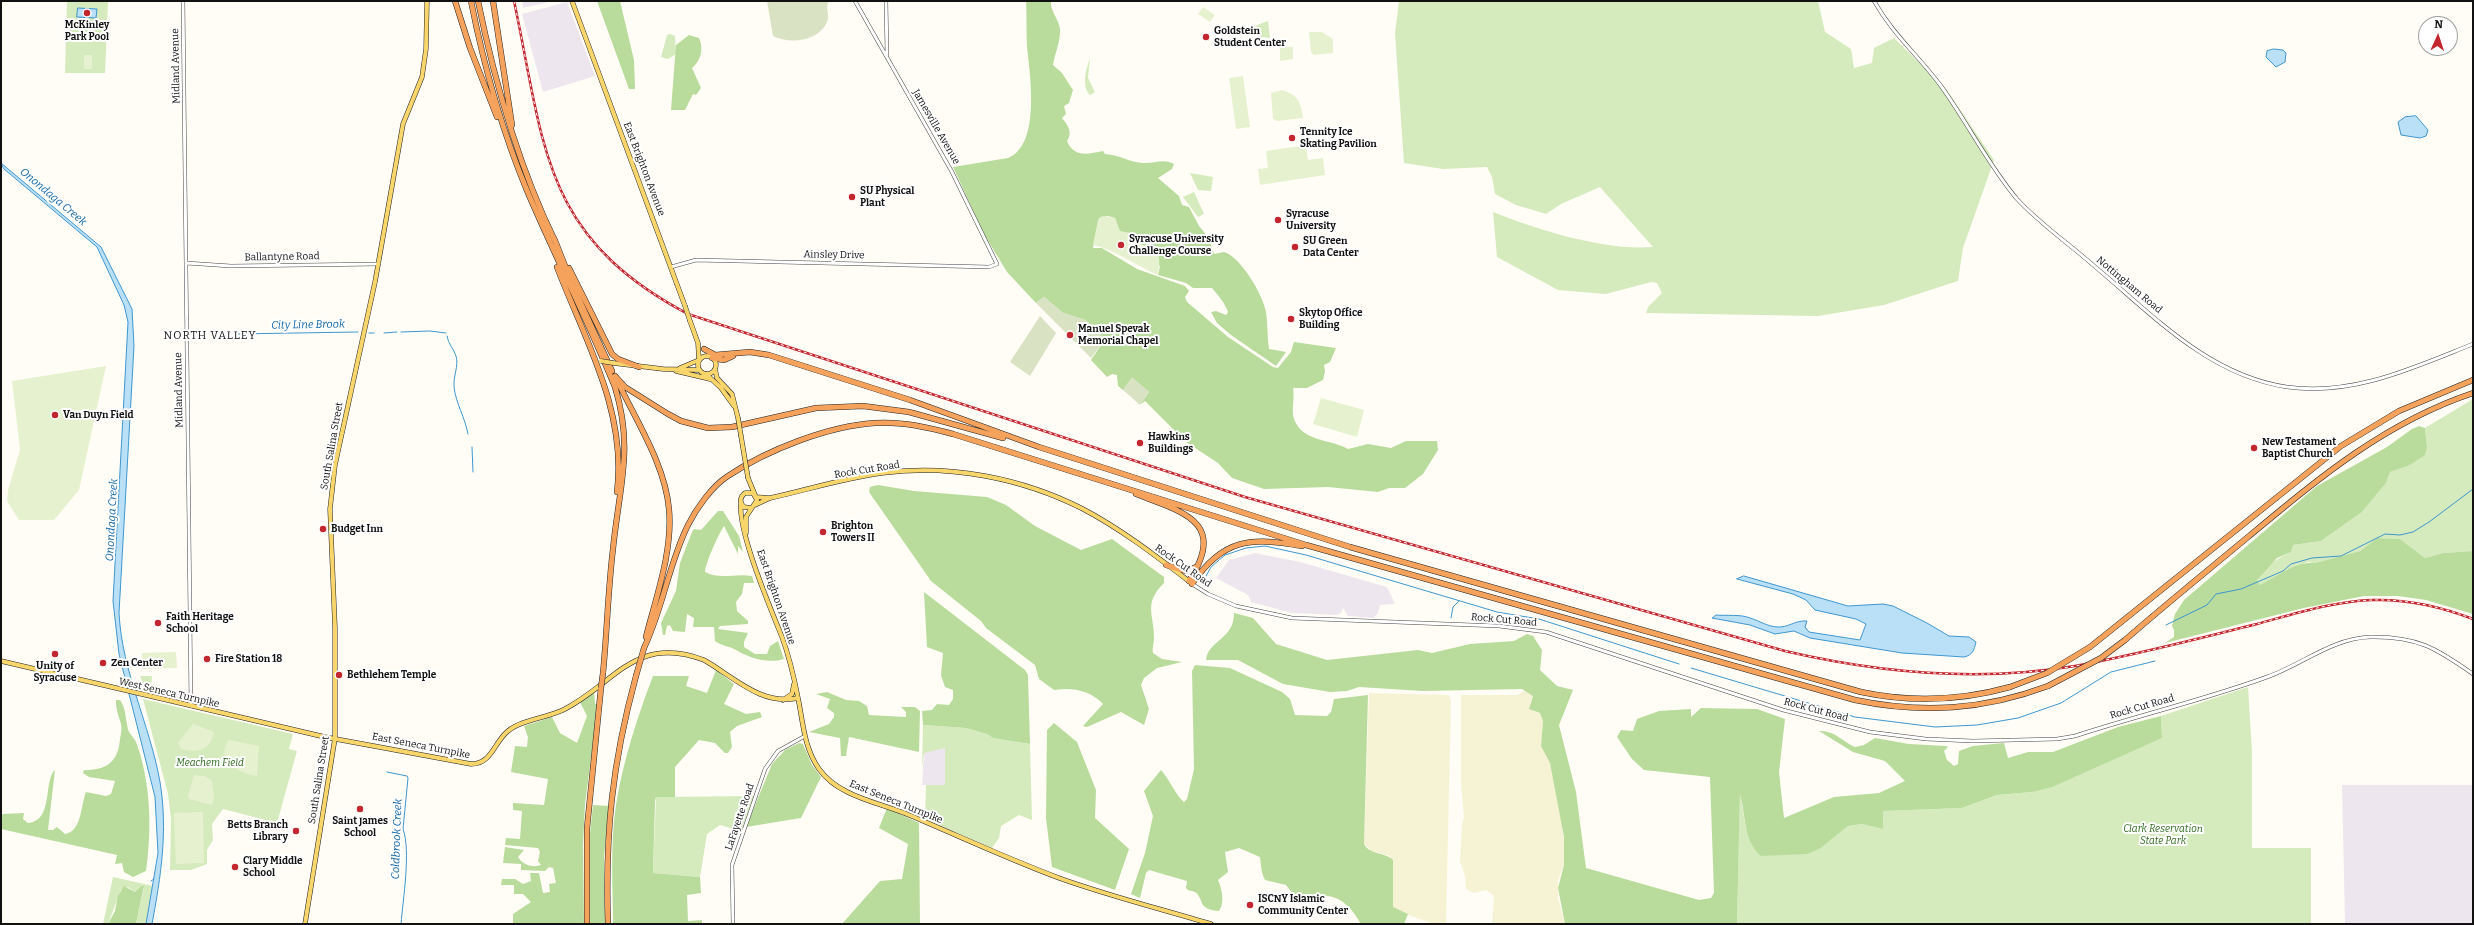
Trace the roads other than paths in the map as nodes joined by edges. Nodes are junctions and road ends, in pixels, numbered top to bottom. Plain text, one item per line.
1 (183, 1) edge
2 (426, 1) edge
3 (455, 1) edge
4 (471, 1) edge
5 (478, 1) edge
6 (493, 1) edge
7 (572, 1) edge
8 (855, 1) edge
9 (886, 1) edge
10 (1874, 1) edge
11 (887, 56) junction
12 (507, 136) junction
13 (514, 141) junction
14 (542, 223) junction
15 (554, 238) junction
16 (186, 263) junction
17 (379, 264) junction
18 (996, 264) joint
19 (671, 267) junction
20 (698, 343) junction
21 (2473, 344) edge
22 (704, 350) junction
23 (737, 354) junction
24 (711, 358) junction
25 (598, 360) junction
26 (699, 360) junction
27 (639, 367) junction
28 (672, 369) junction
29 (678, 369) junction
30 (715, 369) junction
31 (700, 370) junction
32 (705, 373) junction
33 (615, 376) junction
34 (2473, 380) edge
35 (714, 381) junction
36 (2473, 393) edge
37 (734, 406) junction
38 (1039, 447) junction
39 (1088, 476) junction
40 (748, 480) junction
41 (745, 493) junction
42 (755, 496) junction
43 (770, 498) junction
44 (741, 502) junction
45 (755, 505) junction
46 (751, 508) junction
47 (746, 535) junction
48 (1350, 558) junction
49 (1200, 563) junction
50 (1166, 565) junction
51 (1191, 583) junction
52 (609, 587) junction
53 (644, 648) junction
54 (1, 661) edge
55 (2473, 674) edge
56 (795, 682) junction
57 (798, 698) junction
58 (783, 700) junction
59 (191, 706) junction
60 (805, 736) junction
61 (335, 738) junction
62 (305, 924) edge
63 (587, 924) edge
64 (608, 924) edge
65 (733, 924) edge
66 (1211, 924) edge

1 - 16 street, Midland Avenue
2 - 17 main road, South Salina Street
3 - 12 highway
4 - 12 highway
5 - 13 highway
6 - 13 highway
7 - 19 main road, East Brighton Avenue
8 - 11 street, Jamesville Avenue
9 - 11 street
10 - 21 street, Nottingham Road
11 - 18 street, Jamesville Avenue
12 - 14 highway
13 - 15 highway
14 - 25 highway
14 - 52 highway
15 - 27 highway
15 - 33 highway
16 - 17 street, Ballantyne Road
16 - 59 street, Midland Avenue
17 - 61 main road, South Salina Street
18 - 19 street, Ainsley Drive
19 - 20 main road, East Brighton Avenue, bridge
20 - 22 main road, East Brighton Avenue
20 - 26 main road, East Brighton Avenue
22 - 23 highway
22 - 24 main road, East Brighton Avenue
23 - 24 highway
23 - 38 highway
24 - 26 main road
24 - 30 main road
25 - 27 main road, bridge
25 - 52 highway
26 - 29 main road
26 - 31 main road
27 - 28 main road
28 - 29 main road
28 - 35 main road
29 - 31 main road
30 - 32 main road
30 - 37 main road
31 - 32 main road
32 - 35 main road
33 - 38 highway
33 - 53 highway
34 - 38 highway, bridge
35 - 37 main road
36 - 48 highway, bridge
37 - 40 main road, bridge
39 - 48 highway
39 - 49 highway
39 - 53 highway
40 - 41 main road
40 - 42 main road
41 - 42 main road
41 - 44 main road
42 - 43 main road, Rock Cut Road
42 - 45 main road
43 - 45 main road, Rock Cut Road
43 - 50 main road, Rock Cut Road
44 - 46 main road
44 - 47 main road, East Brighton Avenue
45 - 46 main road
46 - 47 main road
47 - 56 main road, East Brighton Avenue
48 - 51 highway
49 - 50 highway
49 - 51 highway
50 - 51 main road, Rock Cut Road
51 - 55 street, Rock Cut Road
52 - 63 highway, bridge
53 - 64 highway, bridge
54 - 59 main road, West Seneca Turnpike
56 - 57 main road, East Brighton Avenue
56 - 58 main road
57 - 58 main road, East Seneca Turnpike
57 - 60 main road, East Seneca Turnpike
58 - 61 main road, East Seneca Turnpike
59 - 61 main road, West Seneca Turnpike
60 - 65 street, LaFayette Road
60 - 66 main road, East Seneca Turnpike
61 - 62 main road, South Salina Street

